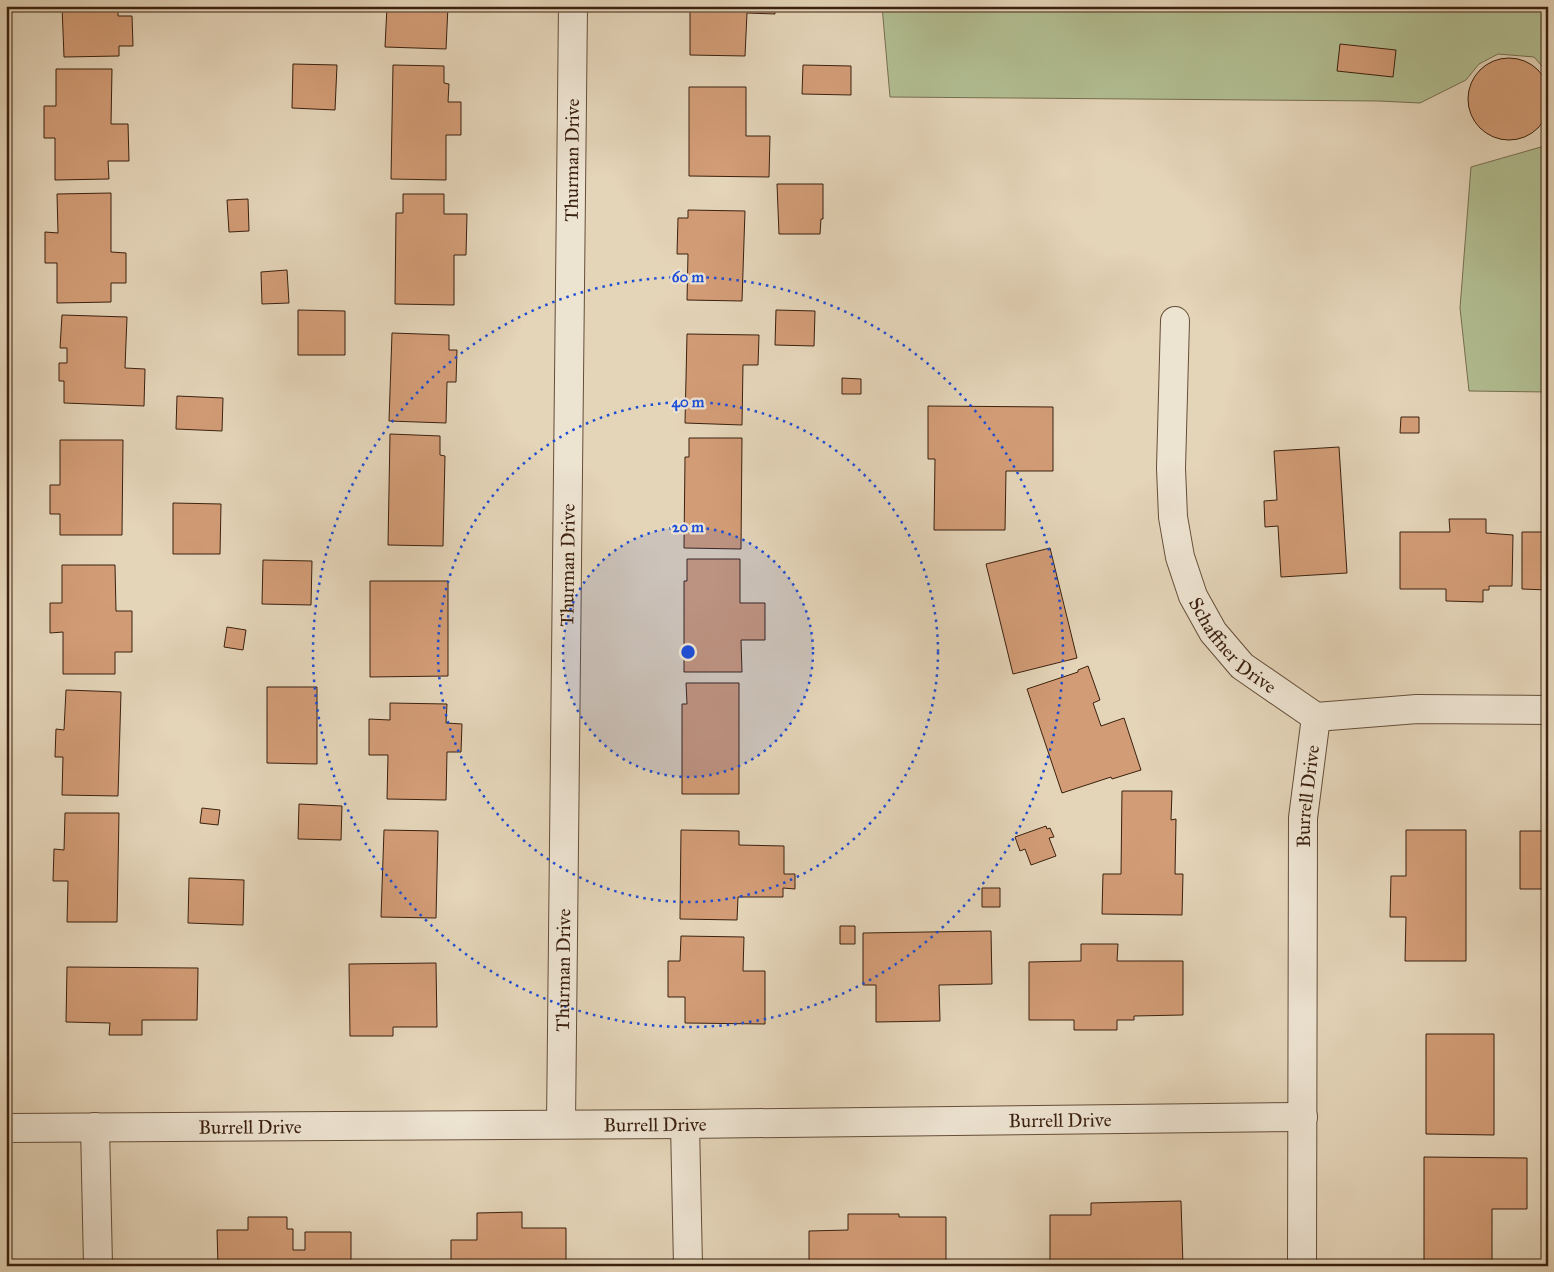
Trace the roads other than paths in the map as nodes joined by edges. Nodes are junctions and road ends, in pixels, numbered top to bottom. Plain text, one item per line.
1 (573, 6) edge
2 (1175, 321) dead end
3 (1548, 710) edge
4 (1316, 717) junction
5 (1303, 1117) junction
6 (561, 1124) junction
7 (685, 1124) junction
8 (95, 1127) junction
9 (6, 1128) edge
10 (98, 1266) edge
11 (688, 1266) edge
12 (1302, 1266) edge

1 - 6 street, Thurman Drive
2 - 4 street, Schaffner Drive
3 - 4 street
4 - 5 street, Burrell Drive
5 - 7 street, Burrell Drive
5 - 12 street, Burrell Drive
6 - 7 street, Burrell Drive
6 - 8 street, Burrell Drive
7 - 11 street
8 - 9 street, Burrell Drive
8 - 10 street

